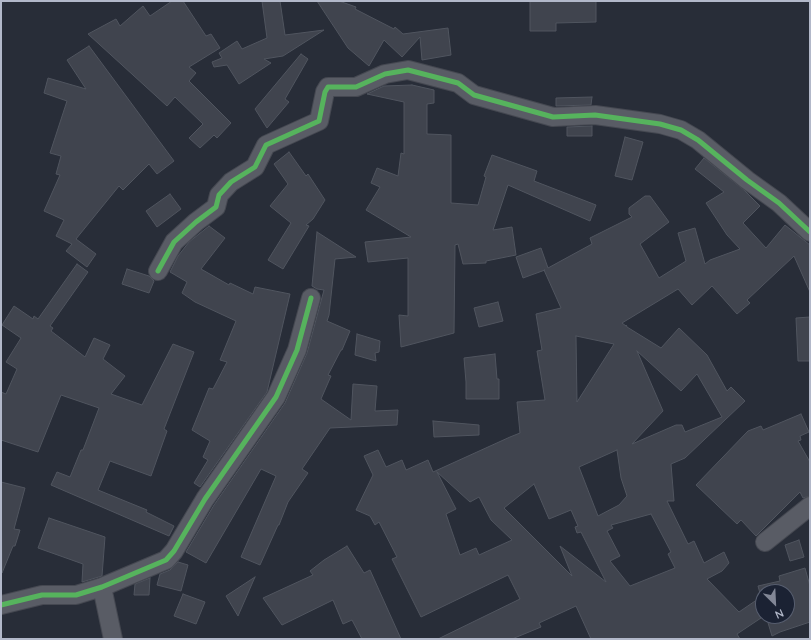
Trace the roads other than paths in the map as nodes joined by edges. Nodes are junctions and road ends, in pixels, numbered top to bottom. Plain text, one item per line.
1 (810, 232) edge
2 (158, 271) dead end
3 (310, 298) dead end
4 (810, 506) edge
5 (765, 542) dead end
6 (102, 587) junction
7 (1, 605) edge
8 (113, 639) edge

1 - 2 street
3 - 6 street
4 - 5 street
6 - 7 street
6 - 8 street

